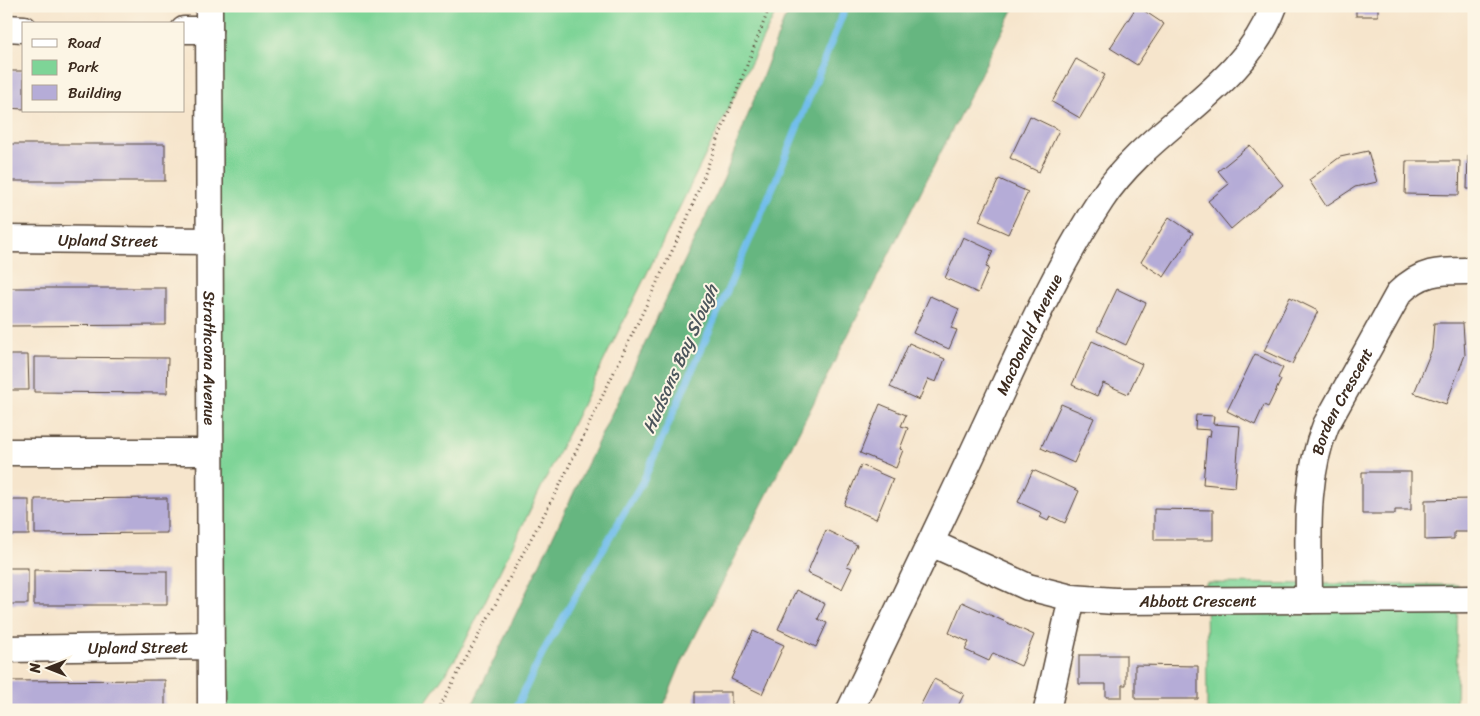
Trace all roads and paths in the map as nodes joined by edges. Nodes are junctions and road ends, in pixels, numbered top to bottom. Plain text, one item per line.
1 (770, 6) edge
2 (1274, 6) edge
3 (209, 18) edge
4 (6, 28) edge
5 (22, 28) edge
6 (185, 30) edge
7 (6, 240) edge
8 (210, 241) junction
9 (1474, 271) edge
10 (6, 452) edge
11 (210, 452) junction
12 (931, 543) junction
13 (1072, 598) junction
14 (1309, 600) junction
15 (1474, 600) edge
16 (211, 646) junction
17 (6, 648) edge
18 (211, 710) edge
19 (438, 710) edge
20 (850, 710) edge
21 (1047, 710) edge

1 - 19 path
2 - 12 street, MacDonald Avenue
3 - 6 street
3 - 8 street, Strathcona Avenue
4 - 5 street
7 - 8 street, Upland Street
8 - 11 street, Strathcona Avenue
9 - 14 street, Borden Crescent
10 - 11 street
11 - 16 street, Strathcona Avenue
12 - 13 street, Abbott Crescent
12 - 20 street, MacDonald Avenue
13 - 14 street, Abbott Crescent
13 - 21 street
14 - 15 street, Abbott Crescent
16 - 17 street, Upland Street
16 - 18 street, Strathcona Avenue

